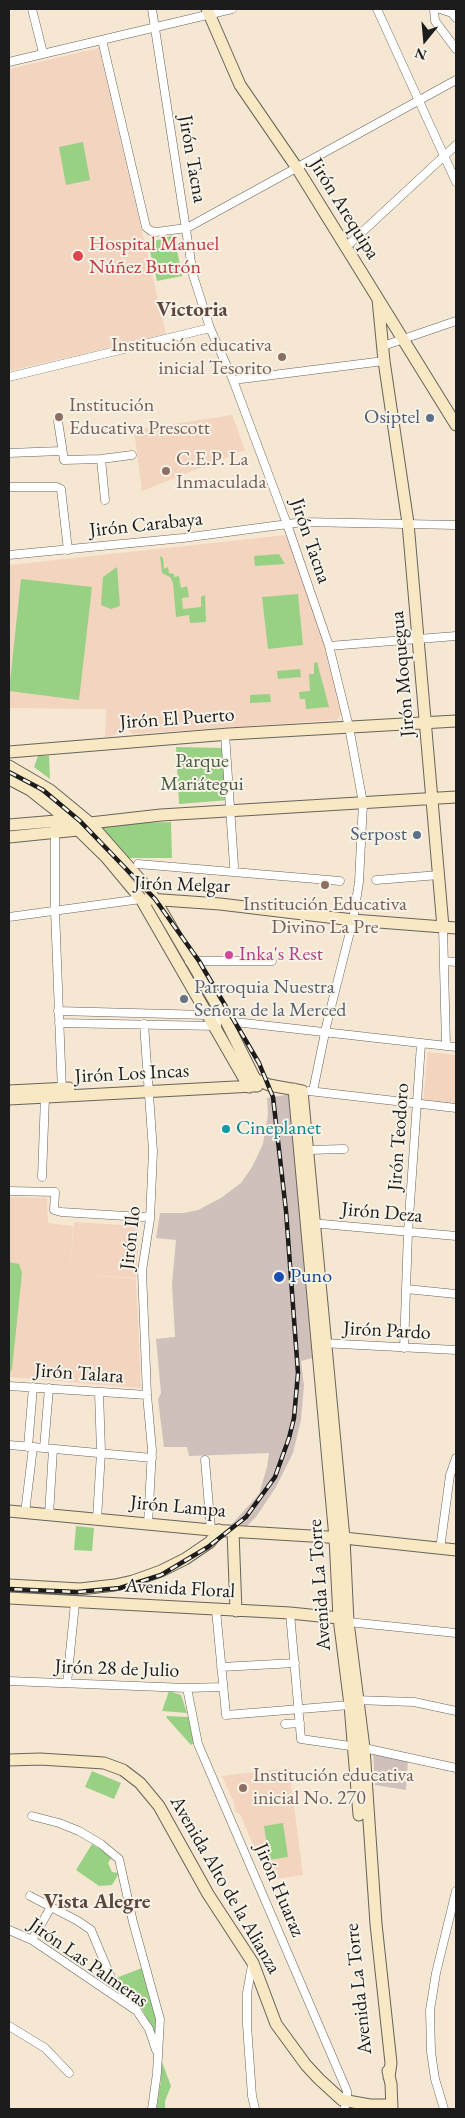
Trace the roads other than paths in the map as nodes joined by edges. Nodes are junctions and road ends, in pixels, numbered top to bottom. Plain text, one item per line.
1 (32, 9) edge
2 (152, 9) edge
3 (232, 9) edge
4 (377, 9) edge
5 (434, 9) edge
6 (440, 9) edge
7 (208, 12) edge
8 (456, 18) edge
9 (154, 28) junction
10 (102, 40) junction
11 (456, 49) edge
12 (43, 53) junction
13 (9, 62) edge
14 (456, 80) edge
15 (420, 102) junction
16 (456, 145) edge
17 (444, 157) junction
18 (297, 168) junction
19 (456, 182) edge
20 (187, 228) junction
21 (346, 247) junction
22 (378, 299) junction
23 (456, 321) edge
24 (210, 328) junction
25 (403, 338) junction
26 (383, 346) junction
27 (384, 361) junction
28 (9, 377) edge
29 (233, 380) junction
30 (9, 385) edge
31 (58, 420) dead end
32 (456, 425) edge
33 (61, 451) junction
34 (9, 453) edge
35 (132, 455) dead end
36 (101, 459) junction
37 (9, 487) edge
38 (105, 500) dead end
39 (408, 523) junction
40 (287, 524) junction
41 (456, 525) edge
42 (68, 550) junction
43 (9, 555) edge
44 (456, 636) edge
45 (418, 639) junction
46 (329, 646) junction
47 (456, 721) edge
48 (426, 723) junction
49 (349, 727) junction
50 (225, 734) junction
51 (9, 752) edge
52 (9, 766) edge
53 (9, 779) edge
54 (456, 797) edge
55 (433, 798) junction
56 (364, 803) junction
57 (231, 811) junction
58 (68, 820) junction
59 (90, 823) junction
60 (9, 825) edge
61 (55, 827) junction
62 (78, 830) junction
63 (9, 837) edge
64 (138, 864) dead end
65 (234, 866) dead end
66 (439, 875) junction
67 (376, 880) dead end
68 (340, 881) dead end
69 (141, 899) junction
70 (155, 900) junction
71 (55, 910) junction
72 (9, 917) edge
73 (354, 920) junction
74 (443, 927) junction
75 (456, 928) edge
76 (177, 961) junction
77 (190, 961) junction
78 (272, 961) dead end
79 (444, 962) junction
80 (456, 962) edge
81 (58, 1011) junction
82 (207, 1015) junction
83 (226, 1022) junction
84 (59, 1023) junction
85 (144, 1024) junction
86 (215, 1027) junction
87 (325, 1033) junction
88 (421, 1044) junction
89 (446, 1046) junction
90 (456, 1048) edge
91 (254, 1083) junction
92 (148, 1088) junction
93 (9, 1091) edge
94 (303, 1091) junction
95 (62, 1092) junction
96 (45, 1097) junction
97 (9, 1099) edge
98 (417, 1104) junction
99 (456, 1108) edge
100 (344, 1149) dead end
101 (308, 1150) junction
102 (42, 1177) dead end
103 (9, 1191) edge
104 (150, 1216) junction
105 (310, 1223) junction
106 (408, 1232) junction
107 (456, 1236) edge
108 (406, 1289) junction
109 (456, 1294) edge
110 (321, 1344) junction
111 (404, 1348) junction
112 (456, 1350) edge
113 (9, 1386) edge
114 (33, 1387) junction
115 (48, 1388) junction
116 (99, 1392) junction
117 (148, 1395) junction
118 (9, 1445) edge
119 (30, 1447) junction
120 (44, 1448) junction
121 (53, 1449) junction
122 (101, 1452) junction
123 (152, 1458) junction
124 (456, 1458) edge
125 (205, 1460) dead end
126 (9, 1511) edge
127 (25, 1513) junction
128 (49, 1515) junction
129 (97, 1519) junction
130 (148, 1524) junction
131 (215, 1530) junction
132 (233, 1531) junction
133 (340, 1538) junction
134 (440, 1549) junction
135 (456, 1550) edge
136 (9, 1585) edge
137 (9, 1598) edge
138 (75, 1603) junction
139 (216, 1610) junction
140 (236, 1611) junction
141 (290, 1613) junction
142 (343, 1620) junction
143 (456, 1633) edge
144 (295, 1664) junction
145 (221, 1667) junction
146 (9, 1681) edge
147 (67, 1683) junction
148 (223, 1687) junction
149 (187, 1688) junction
150 (353, 1702) junction
151 (298, 1709) junction
152 (456, 1711) edge
153 (300, 1723) junction
154 (285, 1724) dead end
155 (358, 1747) junction
156 (9, 1760) edge
157 (456, 1768) edge
158 (32, 1816) dead end
159 (456, 1891) edge
160 (30, 1896) dead end
161 (51, 1907) junction
162 (9, 1930) edge
163 (32, 1940) junction
164 (253, 1963) junction
165 (137, 2011) junction
166 (9, 2026) edge
167 (158, 2054) junction
168 (69, 2073) dead end
169 (345, 2106) edge
170 (392, 2107) edge
171 (152, 2109) edge
172 (255, 2109) edge
173 (444, 2109) edge

1 - 12 street
2 - 9 street, Jirón Tacna
3 - 7 street
4 - 15 street
5 - 11 street
6 - 8 street
7 - 9 street
7 - 18 street, Jirón Arequipa
9 - 10 street
9 - 20 street, Jirón Tacna
10 - 12 street
10 - 20 street
12 - 13 street
14 - 15 street
15 - 17 street
15 - 18 street
16 - 17 street
17 - 19 street
17 - 21 street
18 - 20 street
18 - 21 street, Jirón Arequipa
20 - 24 street, Jirón Tacna
21 - 22 street, Jirón Arequipa
22 - 25 street, Jirón Arequipa
22 - 26 street, Jirón Moquegua
23 - 25 street
24 - 28 street
24 - 29 street, Jirón Tacna
25 - 26 street
25 - 32 street, Jirón Arequipa
26 - 27 street, Jirón Moquegua
27 - 29 street
27 - 39 street, Jirón Moquegua
28 - 30 street
29 - 40 street, Jirón Tacna
31 - 33 street
33 - 34 street
33 - 36 street
35 - 36 street
36 - 38 street
37 - 42 street
39 - 40 street, Jirón Carabaya
39 - 41 street, Jirón Carabaya
39 - 45 street, Jirón Moquegua
40 - 42 street, Jirón Carabaya
40 - 46 street, Jirón Tacna
42 - 43 street, Jirón Carabaya
44 - 45 street
45 - 46 street
45 - 48 street, Jirón Moquegua
46 - 49 street, Jirón Tacna
47 - 48 street, Jirón El Puerto
48 - 49 street, Jirón El Puerto
48 - 55 street, Jirón Moquegua
49 - 50 street, Jirón El Puerto
49 - 56 street, Jirón Tacna
50 - 51 street, Jirón El Puerto
50 - 57 street
52 - 59 street
53 - 58 street
54 - 55 street
55 - 56 street
55 - 66 street, Jirón Moquegua
56 - 57 street
56 - 73 street, Jirón Tacna
57 - 59 street
57 - 65 street
58 - 59 street
58 - 61 street
58 - 62 street
59 - 62 street
59 - 70 street
60 - 61 street
61 - 62 street
61 - 63 street
61 - 71 street
62 - 69 street
64 - 68 street
66 - 67 street
66 - 74 street, Jirón Moquegua
69 - 70 street, Jirón Melgar
69 - 71 street, Jirón Melgar
69 - 76 street
70 - 73 street, Jirón Melgar
70 - 77 street
71 - 72 street, Jirón Melgar
71 - 81 street
73 - 74 street, Jirón Melgar
73 - 87 street, Jirón Tacna
74 - 75 street, Jirón Melgar
74 - 79 street, Jirón Moquegua
76 - 77 street
76 - 82 street
77 - 78 street
77 - 83 street
79 - 80 street
79 - 89 street, Jirón Moquegua
81 - 82 street
81 - 84 street
82 - 83 street
82 - 86 street
83 - 86 street
83 - 87 street
83 - 91 street
84 - 85 street
84 - 95 street
85 - 86 street
85 - 92 street, Jirón Ilo
86 - 91 street
87 - 88 street
87 - 94 street, Jirón Tacna
88 - 89 street
88 - 98 street, Jirón Teodoro
89 - 90 street
91 - 92 street, Jirón Los Incas
91 - 94 street, Jirón Los Incas
92 - 95 street, Jirón Los Incas
92 - 104 street, Jirón Ilo
93 - 95 street, Jirón Los Incas
94 - 98 street
94 - 101 street, Avenida La Torre
94 - 105 street, Avenida La Torre
95 - 96 street, Jirón Los Incas
96 - 97 street, Jirón Los Incas
96 - 102 street
98 - 99 street
98 - 106 street, Jirón Teodoro
100 - 101 street
101 - 105 street, Avenida La Torre
103 - 104 street
104 - 117 street, Jirón Ilo
105 - 106 street, Jirón Deza
105 - 110 street, Avenida La Torre
106 - 107 street, Jirón Deza
106 - 108 street, Jirón Teodoro
108 - 109 street
108 - 111 street, Jirón Teodoro
110 - 111 street, Jirón Pardo
110 - 133 street, Avenida La Torre
111 - 112 street, Jirón Pardo
113 - 114 street, Jirón Talara
114 - 115 street, Jirón Talara
114 - 119 street
115 - 116 street, Jirón Talara
115 - 120 street
116 - 117 street, Jirón Talara
116 - 122 street
117 - 123 street, Jirón Ilo
118 - 119 street
119 - 120 street
119 - 127 street
120 - 121 street
121 - 122 street
121 - 128 street
122 - 123 street
122 - 129 street
123 - 130 street, Jirón Ilo
124 - 134 street
125 - 131 street
126 - 127 street, Jirón Lampa
127 - 128 street, Jirón Lampa
128 - 129 street, Jirón Lampa
129 - 130 street, Jirón Lampa
130 - 131 street, Jirón Lampa
131 - 132 street, Jirón Lampa
131 - 136 street, Avenida Floral
132 - 133 street, Jirón Lampa
132 - 140 street
133 - 134 street, Jirón Lampa
133 - 142 street, Avenida La Torre
134 - 135 street, Jirón Lampa
137 - 138 street, Avenida Floral
138 - 139 street, Avenida Floral
138 - 147 street
139 - 140 street, Avenida Floral
139 - 145 street
140 - 141 street, Avenida Floral
141 - 142 street, Avenida Floral
141 - 144 street
142 - 143 street
142 - 150 street, Avenida La Torre
144 - 145 street
144 - 151 street
145 - 148 street
146 - 147 street, Jirón 28 de Julio
147 - 149 street, Jirón 28 de Julio
148 - 149 street, Jirón 28 de Julio
148 - 151 street
149 - 169 street, Jirón Huaraz
150 - 151 street
150 - 152 street
150 - 155 street, Avenida La Torre
151 - 153 street
153 - 154 street
153 - 155 street
155 - 157 street
155 - 170 street, Avenida La Torre
156 - 164 street, Avenida Alto de la Alianza
158 - 167 street
159 - 173 street
160 - 161 street
161 - 163 street
161 - 165 street
162 - 163 street, Jirón Las Palmeras
163 - 165 street, Jirón Las Palmeras
164 - 169 street, Avenida Alto de la Alianza
164 - 172 street
165 - 167 street, Jirón Las Palmeras
166 - 168 street
167 - 171 street
169 - 170 street

